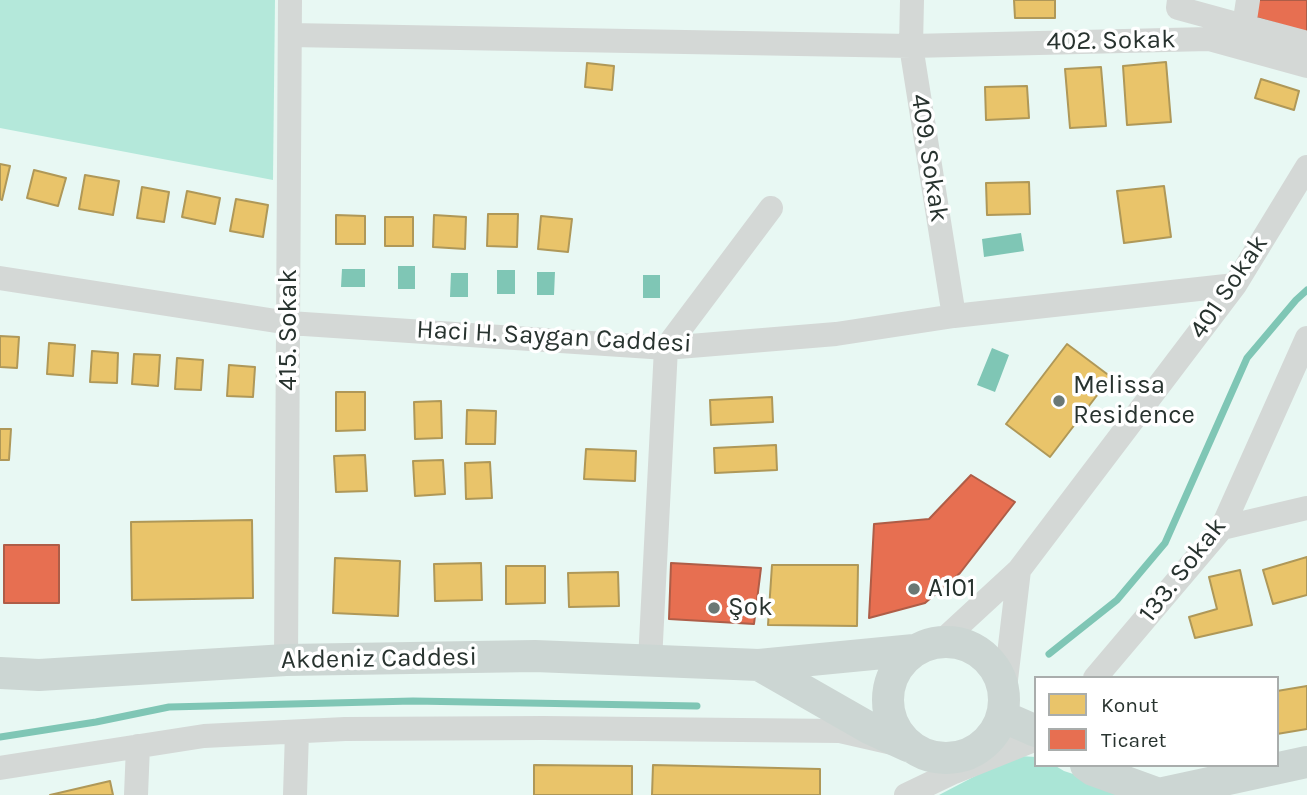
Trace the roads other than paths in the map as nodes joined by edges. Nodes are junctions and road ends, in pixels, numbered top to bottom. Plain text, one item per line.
1 (290, 0) edge
2 (912, 0) edge
3 (1179, 0) edge
4 (1248, 0) edge
5 (1218, 9) edge
6 (1244, 26) junction
7 (290, 35) junction
8 (1307, 43) edge
9 (911, 46) junction
10 (1307, 66) edge
11 (1307, 167) edge
12 (771, 208) dead end
13 (0, 278) edge
14 (1235, 285) junction
15 (954, 316) junction
16 (289, 323) junction
17 (1307, 338) edge
18 (666, 348) junction
19 (1307, 508) edge
20 (1222, 527) junction
21 (1019, 570) junction
22 (928, 645) junction
23 (286, 660) junction
24 (650, 661) junction
25 (759, 665) junction
26 (0, 673) edge
27 (1097, 676) edge
28 (1004, 703) junction
29 (1034, 729) edge
30 (296, 732) junction
31 (1034, 740) edge
32 (138, 747) junction
33 (910, 747) junction
34 (1307, 762) edge
35 (1089, 767) edge
36 (0, 768) edge
37 (954, 772) junction
38 (1161, 794) edge
39 (136, 795) edge
40 (295, 795) edge
41 (906, 795) edge

1 - 7 street, 415. Sokak
2 - 9 street, 409. Sokak
3 - 5 street
4 - 6 street
5 - 6 street
6 - 8 street
7 - 9 street, 402. Sokak
7 - 16 street, 415. Sokak
9 - 10 street, 402. Sokak
9 - 15 street, 409. Sokak
11 - 14 street, 401 Sokak
12 - 18 street
13 - 16 street, Haci H. Saygan Caddesi
14 - 15 street, Haci H. Saygan Caddesi
14 - 21 street, 401 Sokak
15 - 18 street, Haci H. Saygan Caddesi
16 - 18 street, Haci H. Saygan Caddesi
16 - 23 street, 415. Sokak
17 - 20 street, 133. Sokak
18 - 24 street
19 - 20 street
20 - 27 street, 133. Sokak
21 - 22 street, 401 Sokak
21 - 28 street
22 - 25 main road, Akdeniz Caddesi
22 - 28 main road
22 - 33 main road
23 - 24 main road, Akdeniz Caddesi
23 - 26 main road, Akdeniz Caddesi
24 - 25 main road, Akdeniz Caddesi
25 - 33 main road
28 - 29 main road
28 - 33 main road
30 - 32 street
30 - 33 street
30 - 40 street
31 - 37 street
32 - 36 street
32 - 39 street
33 - 37 street
34 - 38 main road
35 - 38 main road
37 - 41 street

